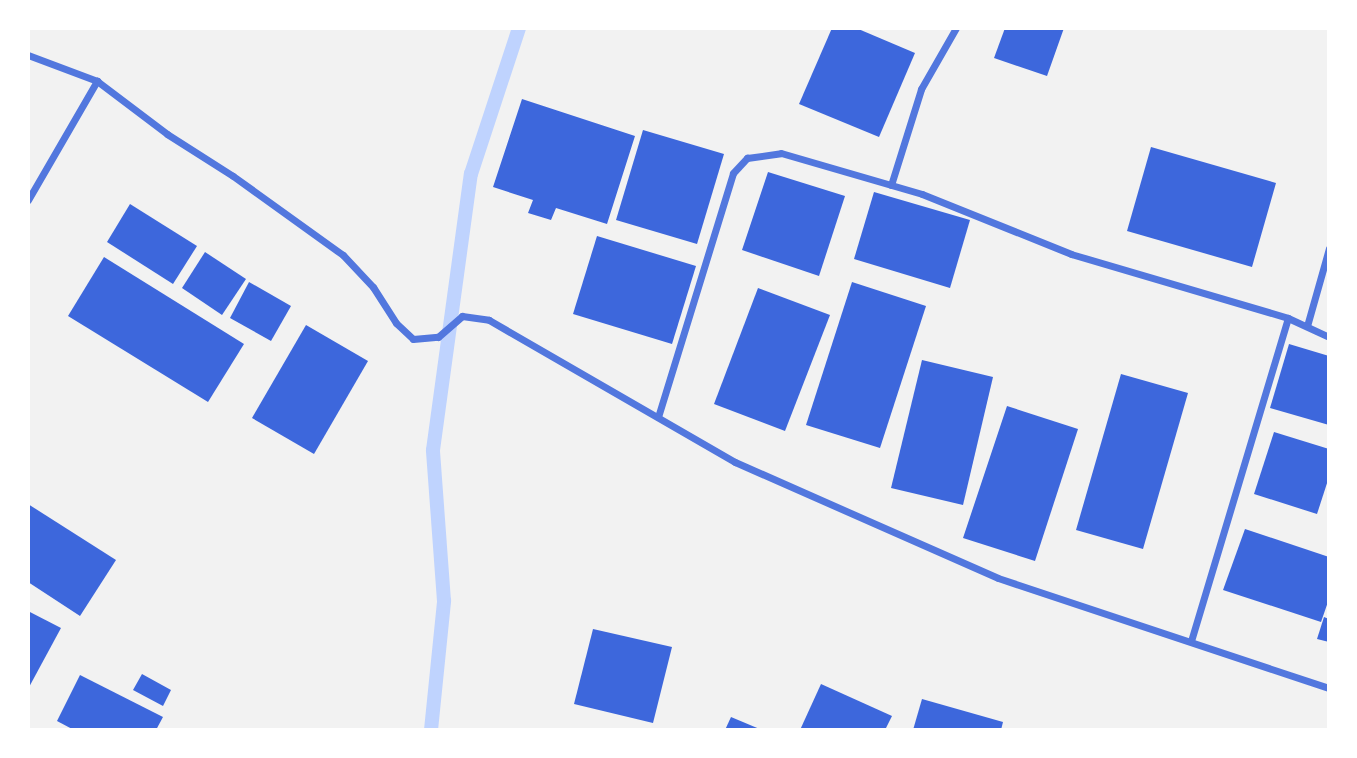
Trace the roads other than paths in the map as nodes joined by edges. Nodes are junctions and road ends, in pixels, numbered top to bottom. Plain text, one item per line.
1 (956, 28) edge
2 (28, 55) edge
3 (97, 81) junction
4 (891, 185) junction
5 (28, 200) edge
6 (1329, 248) edge
7 (1288, 318) junction
8 (1307, 326) junction
9 (1329, 337) edge
10 (658, 417) junction
11 (1191, 641) junction
12 (1329, 688) edge

1 - 4 street
2 - 3 street
3 - 5 street
3 - 10 street
4 - 7 street
4 - 10 street
6 - 8 street
7 - 8 street
7 - 11 street
8 - 9 street
10 - 11 street
11 - 12 street

